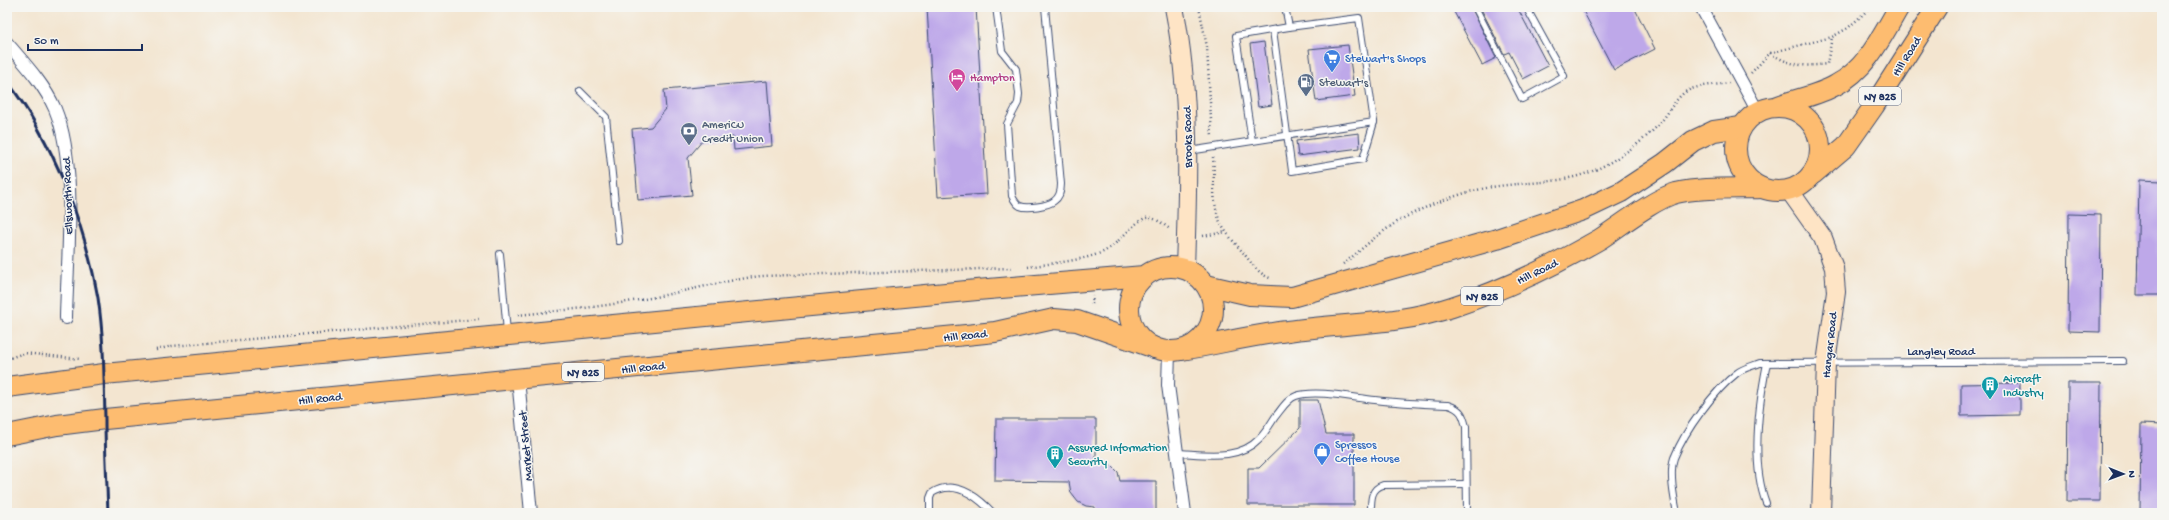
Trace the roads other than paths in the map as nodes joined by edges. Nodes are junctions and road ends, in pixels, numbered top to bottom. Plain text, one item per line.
1 (996, 7) edge
2 (1044, 7) edge
3 (1174, 7) edge
4 (1286, 7) edge
5 (1475, 7) edge
6 (1526, 7) edge
7 (1701, 7) edge
8 (1899, 7) edge
9 (1937, 7) edge
10 (1289, 27) junction
11 (1273, 30) junction
12 (7, 43) edge
13 (580, 91) dead end
14 (1778, 106) junction
15 (1758, 112) junction
16 (1374, 122) junction
17 (1741, 127) junction
18 (1288, 136) junction
19 (1252, 142) junction
20 (1188, 152) junction
21 (1812, 175) junction
22 (1762, 188) junction
23 (1790, 190) junction
24 (619, 241) dead end
25 (500, 254) dead end
26 (1185, 268) junction
27 (1144, 276) junction
28 (1206, 285) junction
29 (66, 318) dead end
30 (506, 326) junction
31 (1169, 350) junction
32 (2123, 361) dead end
33 (1768, 363) junction
34 (1826, 363) junction
35 (518, 379) junction
36 (7, 387) edge
37 (7, 435) edge
38 (1177, 453) junction
39 (1466, 484) junction
40 (1766, 503) dead end
41 (531, 513) edge
42 (930, 513) edge
43 (993, 513) edge
44 (1185, 513) edge
45 (1371, 513) edge
46 (1466, 513) edge
47 (1677, 513) edge
48 (1821, 513) edge

1 - 2 lane
3 - 20 street, Brooks Road
4 - 10 lane
5 - 6 lane
7 - 15 street
8 - 14 main road, NY 825
9 - 21 main road, Hill Road / NY 825
10 - 11 lane
10 - 16 lane
11 - 18 lane
11 - 19 lane
12 - 29 street, Ellsworth Road
13 - 24 lane
14 - 15 main road, NY 825
14 - 21 main road
15 - 17 main road, NY 825
16 - 18 lane
16 - 18 lane
17 - 22 main road
17 - 28 main road
18 - 19 lane
19 - 20 lane
20 - 26 street, Brooks Road
21 - 23 main road, NY 825
22 - 23 main road, NY 825
22 - 31 main road, Hill Road / NY 825
23 - 34 street, Hangar Road
25 - 30 lane
26 - 27 main road
26 - 28 main road
27 - 30 main road
27 - 31 main road
28 - 31 main road
30 - 36 main road
31 - 35 main road, Hill Road / NY 825
31 - 38 street
32 - 34 lane, Langley Road
33 - 34 lane, Langley Road
33 - 40 lane
33 - 47 lane, Langley Road
34 - 48 street, Hangar Road
35 - 37 main road, Hill Road / NY 825
35 - 41 street, Market Street
38 - 39 lane
38 - 44 street
39 - 45 lane
39 - 46 lane
42 - 43 lane

